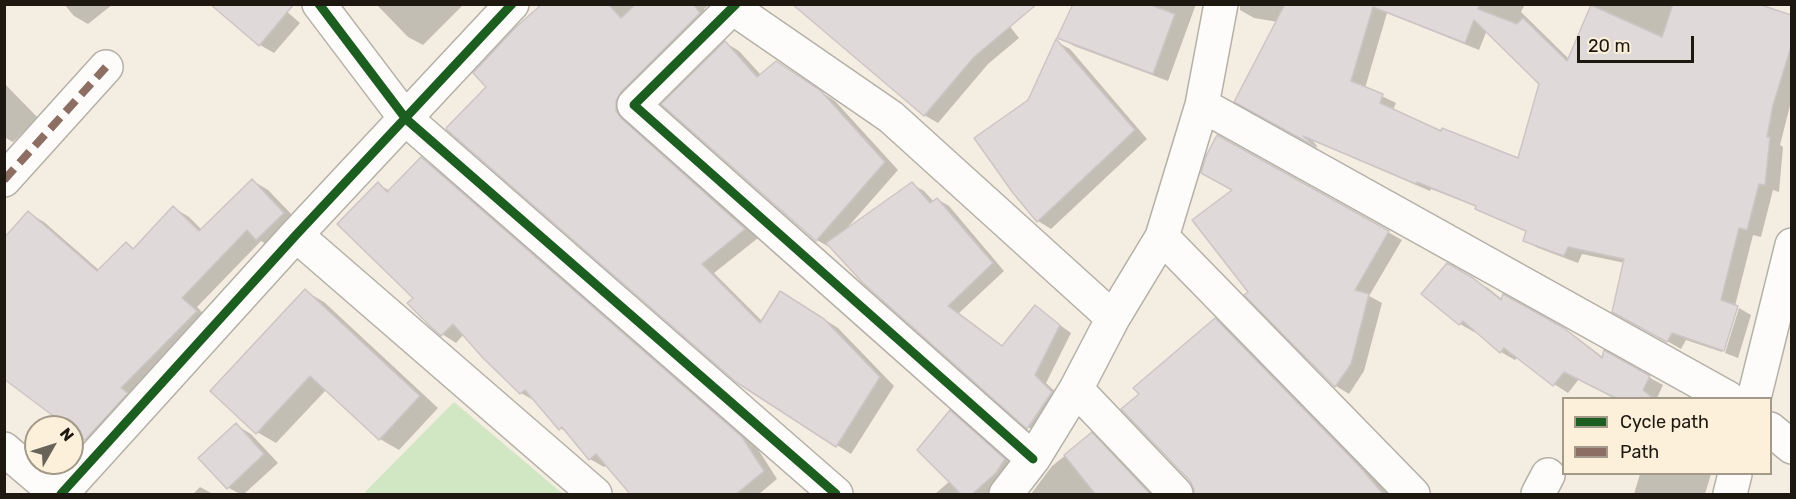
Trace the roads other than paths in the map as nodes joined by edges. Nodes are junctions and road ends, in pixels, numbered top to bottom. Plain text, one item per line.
1 (319, 4) edge
2 (512, 4) edge
3 (1221, 4) edge
4 (732, 6) edge
5 (106, 67) dead end
6 (1202, 105) junction
7 (406, 119) junction
8 (4, 180) edge
9 (296, 235) junction
10 (1162, 237) junction
11 (1791, 245) edge
12 (1113, 318) junction
13 (1077, 389) junction
14 (1724, 397) edge
15 (1754, 397) edge
16 (1772, 431) edge
17 (1791, 447) edge
18 (4, 449) edge
19 (1033, 459) junction
20 (1735, 475) edge
21 (59, 495) edge
22 (596, 495) edge
23 (836, 495) edge
24 (1006, 495) edge
25 (1176, 495) edge
26 (1413, 495) edge
27 (1730, 495) edge

1 - 7 street
2 - 7 street
3 - 6 street
4 - 12 street
4 - 19 street
5 - 8 street
6 - 10 street
6 - 14 street
7 - 9 street
7 - 23 street
9 - 21 street
9 - 22 street
10 - 12 street
10 - 26 street
11 - 15 street
12 - 13 street
13 - 19 street
13 - 25 street
16 - 17 street
18 - 21 street
19 - 24 street
20 - 27 street

